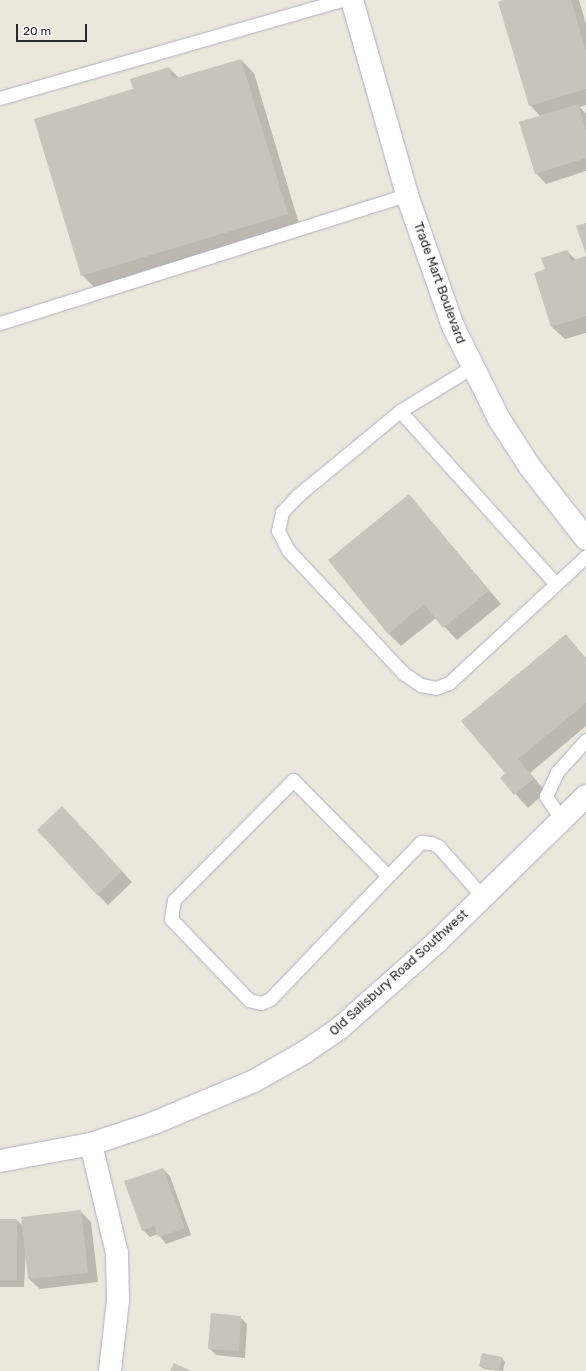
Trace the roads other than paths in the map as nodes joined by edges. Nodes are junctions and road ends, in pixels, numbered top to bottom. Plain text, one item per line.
1 (342, 0) edge
2 (352, 0) edge
3 (0, 98) edge
4 (407, 195) junction
5 (0, 323) edge
6 (472, 367) junction
7 (400, 411) junction
8 (586, 538) edge
9 (586, 556) edge
10 (556, 584) junction
11 (586, 740) edge
12 (586, 796) edge
13 (562, 820) junction
14 (388, 876) junction
15 (483, 897) junction
16 (91, 1144) junction
17 (0, 1161) edge
18 (110, 1371) edge

1 - 3 lane
2 - 4 street, Trade Mart Boulevard
4 - 5 lane
4 - 6 street, Trade Mart Boulevard
6 - 7 lane
6 - 8 street, Trade Mart Boulevard
7 - 10 lane
7 - 10 lane
9 - 10 lane
11 - 13 lane
12 - 13 street, Old Salisbury Road Southwest
13 - 15 street, Old Salisbury Road Southwest
14 - 14 lane
14 - 15 lane
15 - 16 street, Old Salisbury Road Southwest
16 - 17 street, Old Salisbury Road Southwest
16 - 18 street

